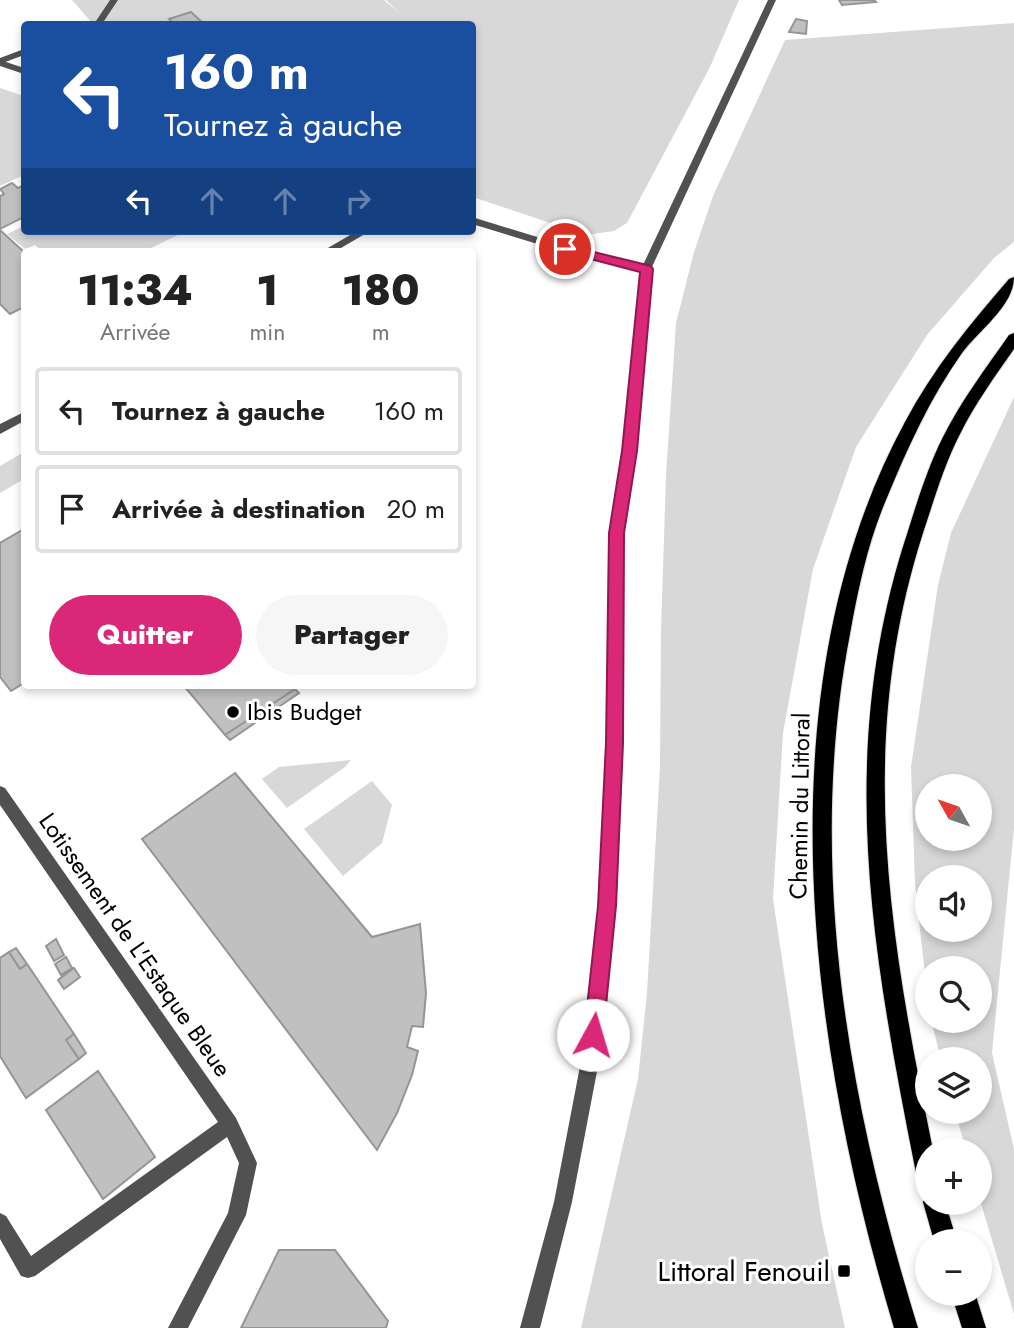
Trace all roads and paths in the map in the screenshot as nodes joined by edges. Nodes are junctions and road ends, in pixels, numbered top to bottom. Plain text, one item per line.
1 (114, 0) edge
2 (772, 0) edge
3 (100, 21) edge
4 (21, 53) edge
5 (0, 62) edge
6 (21, 70) edge
7 (476, 221) edge
8 (358, 235) edge
9 (333, 248) edge
10 (646, 269) junction
11 (1014, 282) edge
12 (1014, 338) edge
13 (21, 418) edge
14 (0, 429) edge
15 (0, 793) edge
16 (230, 1124) junction
17 (920, 1138) edge
18 (0, 1222) edge
19 (967, 1306) edge
20 (178, 1328) edge
21 (530, 1328) edge
22 (906, 1328) edge
23 (974, 1328) edge

1 - 3 street
2 - 10 street
4 - 5 street
5 - 6 street
7 - 10 street
8 - 9 street
10 - 21 street
11 - 22 main road, Chemin du Littoral
12 - 17 main road
13 - 14 street
15 - 16 street, Lotissement de L'Estaque Bleue
16 - 18 street
16 - 20 street, Lotissement de L'Estaque Bleue
19 - 23 main road

